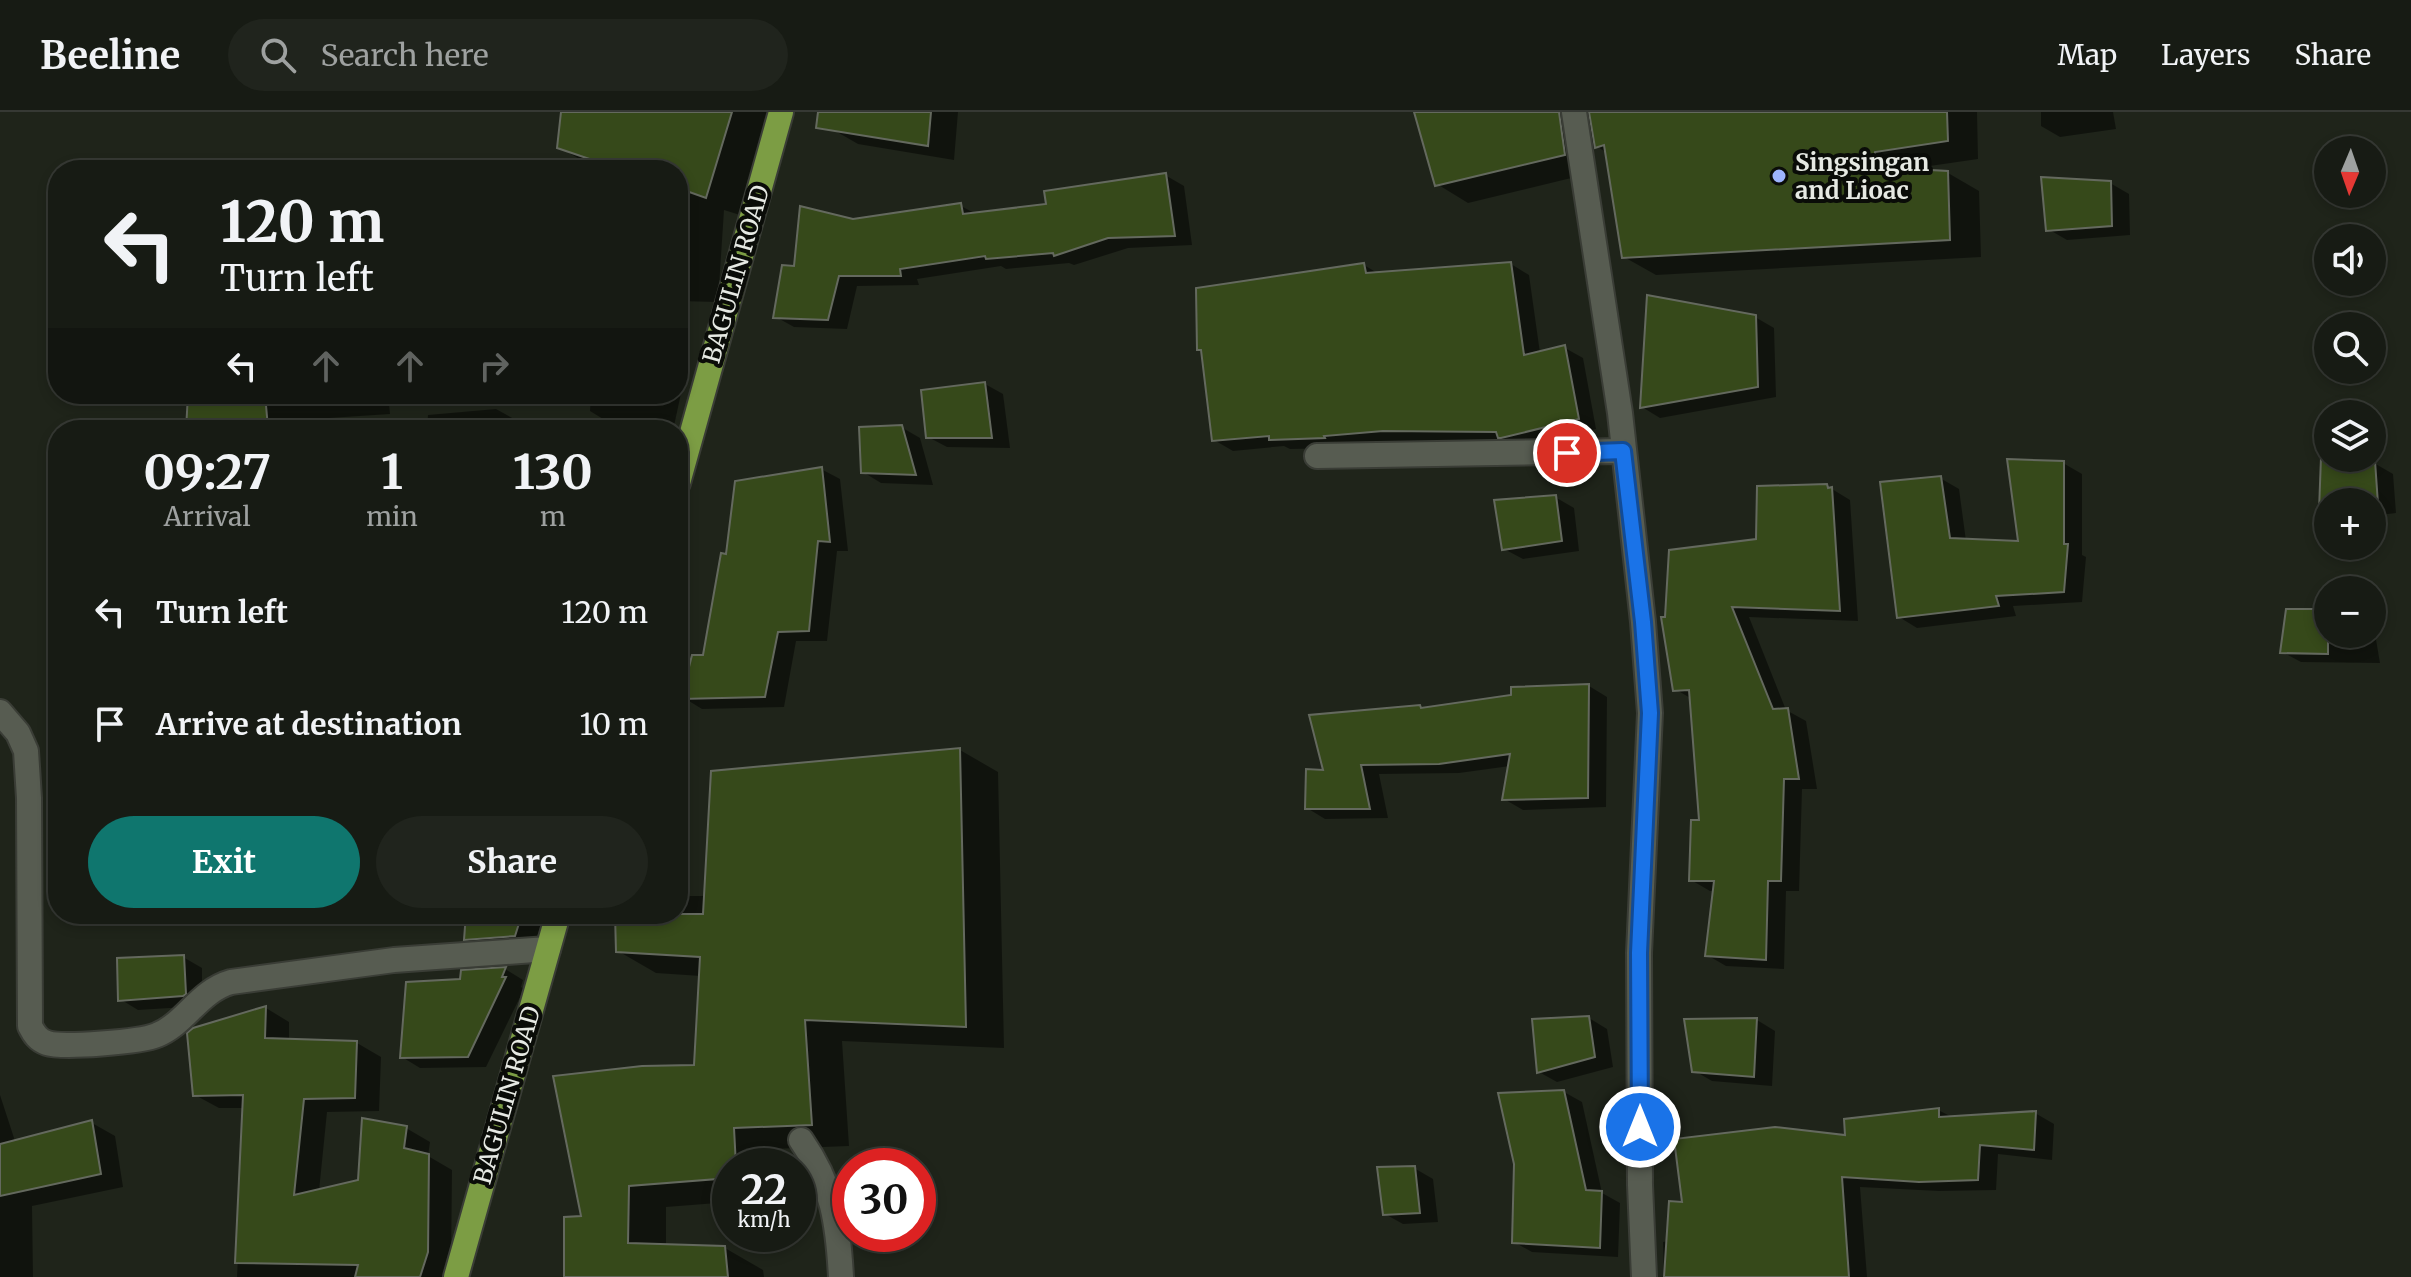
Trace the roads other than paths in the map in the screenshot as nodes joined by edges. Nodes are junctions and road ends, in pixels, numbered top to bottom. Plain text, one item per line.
1 (781, 112) edge
2 (1574, 112) edge
3 (688, 447) edge
4 (1623, 451) junction
5 (1317, 456) dead end
6 (0, 712) edge
7 (555, 924) edge
8 (548, 949) junction
9 (801, 1140) dead end
10 (456, 1277) edge
11 (841, 1277) edge
12 (1644, 1277) edge

1 - 3 main road, BAGULIN ROAD
2 - 4 street
4 - 5 street
4 - 12 street
6 - 8 street
7 - 8 main road, BAGULIN ROAD
8 - 10 main road, BAGULIN ROAD
9 - 11 street

